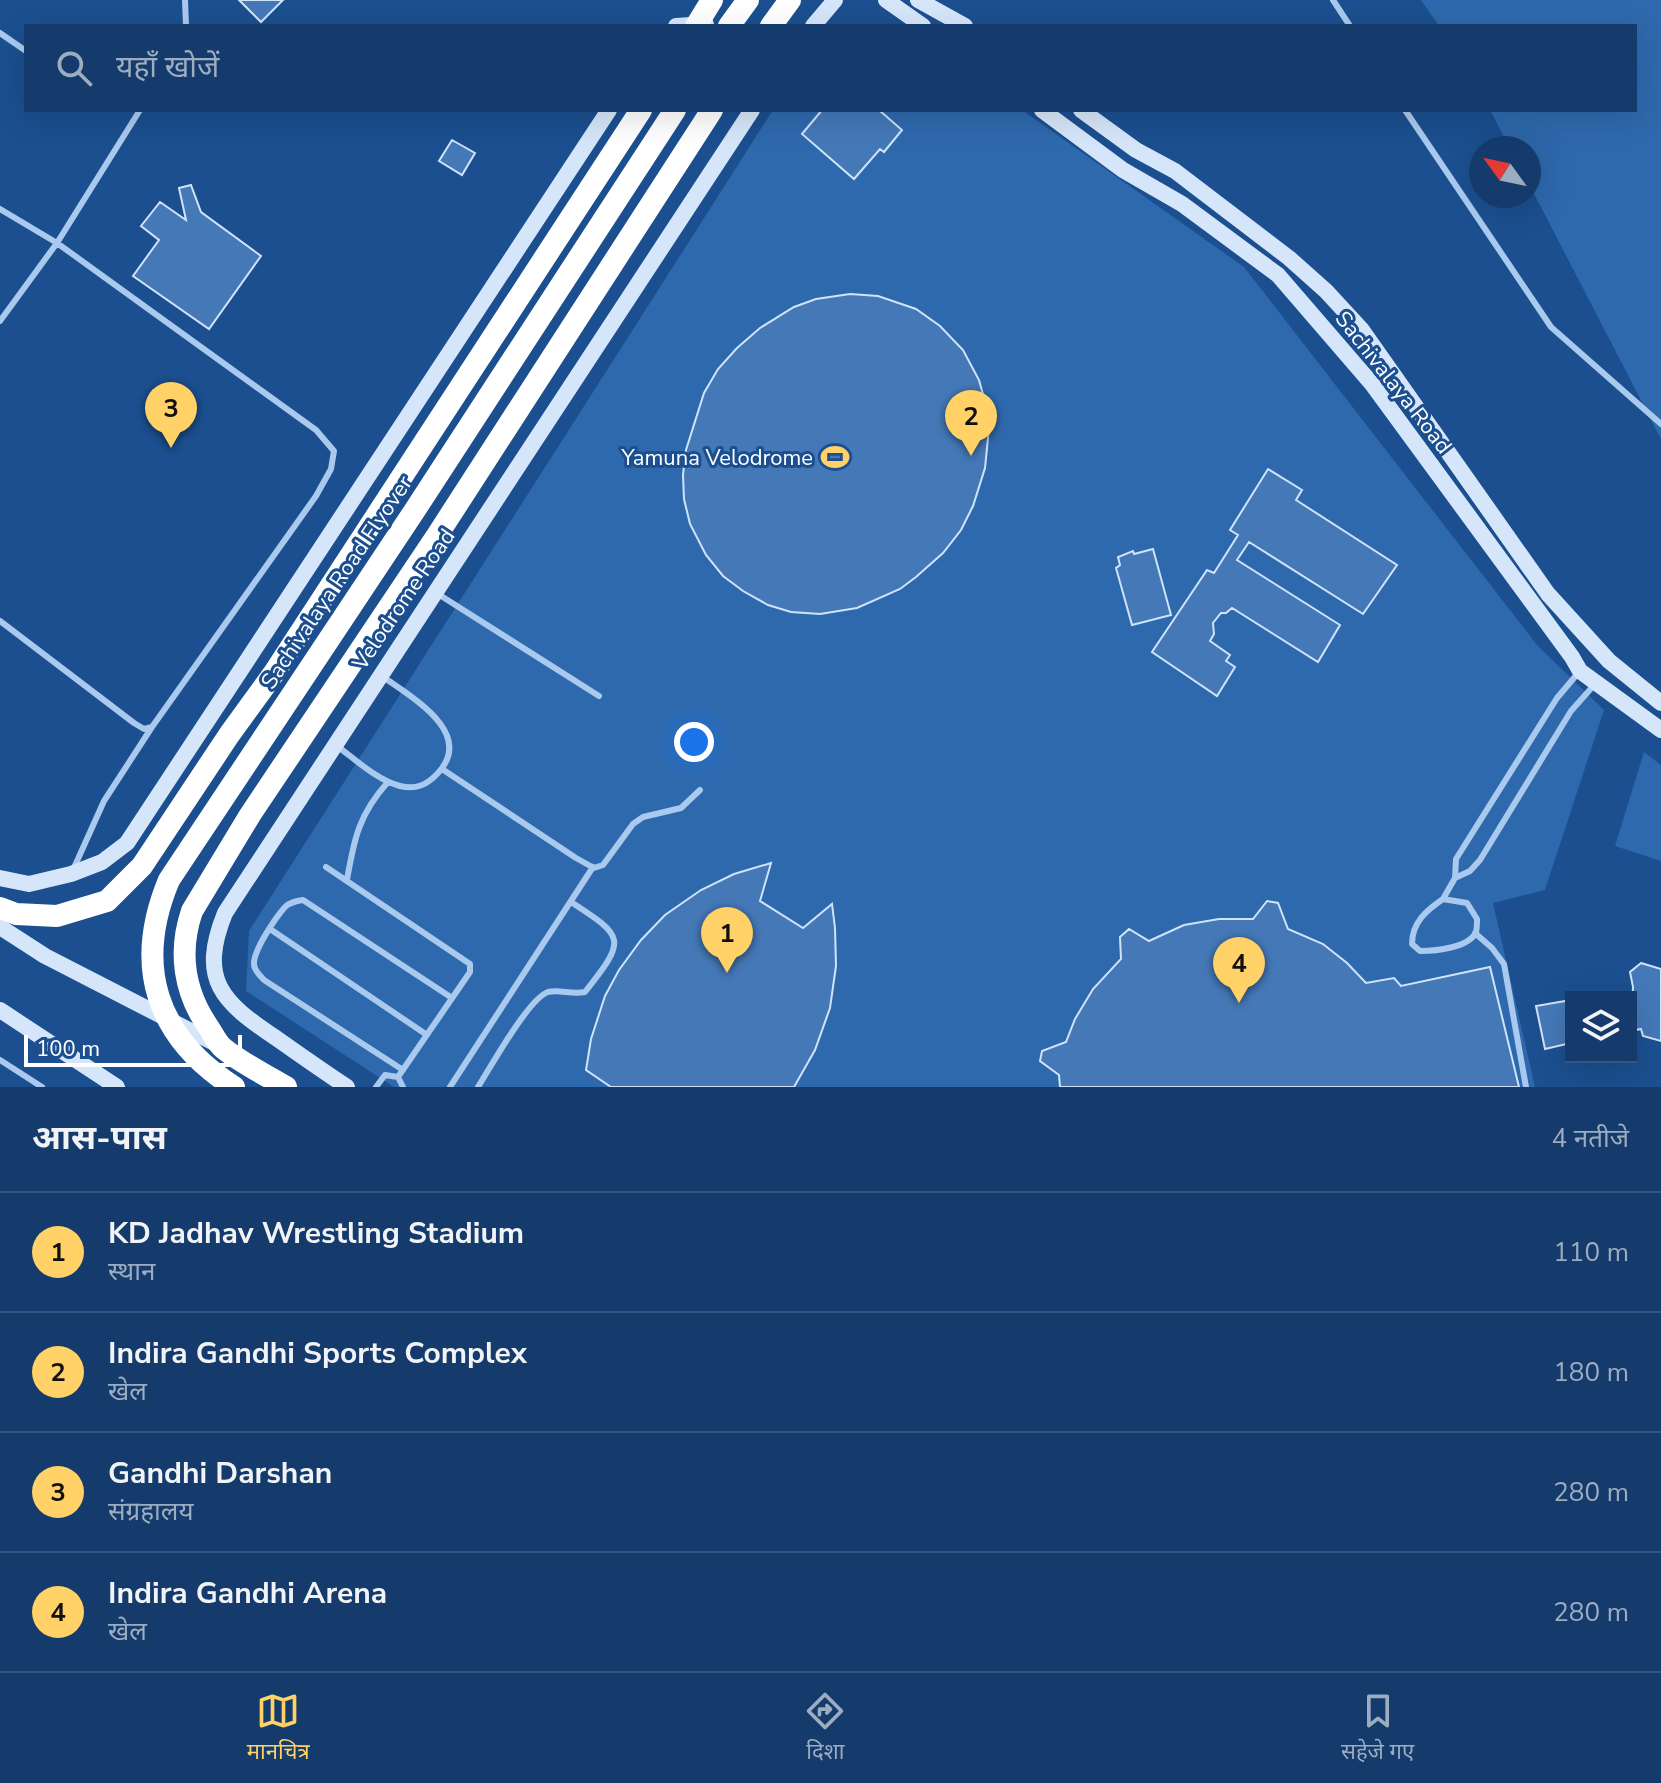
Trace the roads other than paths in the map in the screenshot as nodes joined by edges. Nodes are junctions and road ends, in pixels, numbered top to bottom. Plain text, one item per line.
1 (185, 0) edge
2 (712, 0) edge
3 (748, 0) edge
4 (790, 0) edge
5 (835, 0) edge
6 (886, 0) edge
7 (918, 0) edge
8 (1333, 0) edge
9 (186, 24) edge
10 (697, 24) edge
11 (730, 24) edge
12 (772, 24) edge
13 (815, 24) edge
14 (920, 24) edge
15 (961, 24) edge
16 (1349, 24) edge
17 (0, 33) edge
18 (24, 50) edge
19 (139, 112) edge
20 (608, 112) edge
21 (640, 112) edge
22 (674, 112) edge
23 (711, 112) edge
24 (751, 112) edge
25 (1045, 112) edge
26 (1084, 112) edge
27 (1406, 112) edge
28 (1136, 150) junction
29 (1123, 170) junction
30 (0, 209) edge
31 (57, 243) junction
32 (0, 321) edge
33 (1661, 424) edge
34 (435, 592) junction
35 (0, 621) edge
36 (1609, 661) junction
37 (380, 675) junction
38 (1588, 679) junction
39 (599, 696) dead end
40 (1661, 703) edge
41 (1551, 709) junction
42 (1567, 720) junction
43 (152, 727) junction
44 (1660, 727) edge
45 (334, 744) junction
46 (442, 769) junction
47 (388, 782) junction
48 (700, 790) dead end
49 (1464, 848) junction
50 (1480, 860) junction
51 (326, 867) dead end
52 (593, 867) junction
53 (71, 874) junction
54 (0, 878) edge
55 (1455, 878) junction
56 (347, 880) junction
57 (1443, 899) junction
58 (571, 902) junction
59 (0, 908) edge
60 (0, 927) edge
61 (270, 929) junction
62 (1475, 933) junction
63 (452, 998) junction
64 (0, 1010) edge
65 (427, 1035) junction
66 (222, 1047) junction
67 (0, 1060) edge
68 (400, 1074) junction
69 (42, 1087) edge
70 (117, 1087) edge
71 (234, 1087) edge
72 (286, 1087) edge
73 (347, 1087) edge
74 (376, 1087) edge
75 (403, 1087) edge
76 (450, 1087) edge
77 (478, 1087) edge
78 (1526, 1087) edge

1 - 9 lane
2 - 10 highway, bridge
3 - 11 highway
4 - 12 highway
5 - 13 street
6 - 14 street
7 - 15 street
8 - 16 lane
17 - 18 lane
19 - 31 lane
20 - 53 street
21 - 59 highway
22 - 71 highway, Sachivalaya Road Flyover, bridge
23 - 66 highway
24 - 34 street, Velodrome Road
25 - 29 street, Sachivalaya Road
26 - 28 street, Sachivalaya Road
27 - 33 lane
28 - 29 street
28 - 36 street, Sachivalaya Road
29 - 38 street, Sachivalaya Road
30 - 31 lane
31 - 32 lane
31 - 43 lane
34 - 37 street, Velodrome Road
34 - 39 lane
35 - 43 lane
36 - 38 street
36 - 40 street, Sachivalaya Road
37 - 45 street, Velodrome Road
37 - 46 lane
38 - 41 lane
38 - 42 lane
38 - 44 street, Sachivalaya Road
41 - 42 lane
41 - 49 lane
42 - 50 lane
43 - 53 lane
45 - 47 lane
45 - 73 street, Velodrome Road
46 - 47 lane
46 - 52 lane
47 - 56 lane
48 - 52 lane
49 - 50 lane
49 - 55 lane
50 - 55 lane
51 - 56 lane
52 - 58 lane
53 - 54 street
55 - 57 lane
56 - 63 lane
57 - 62 lane
57 - 62 lane
58 - 76 lane
58 - 77 lane
60 - 66 street
61 - 63 lane
61 - 65 lane
61 - 68 lane
62 - 78 lane
63 - 65 lane
64 - 70 street
65 - 68 lane
66 - 72 highway
67 - 69 lane
68 - 74 lane
68 - 75 lane

